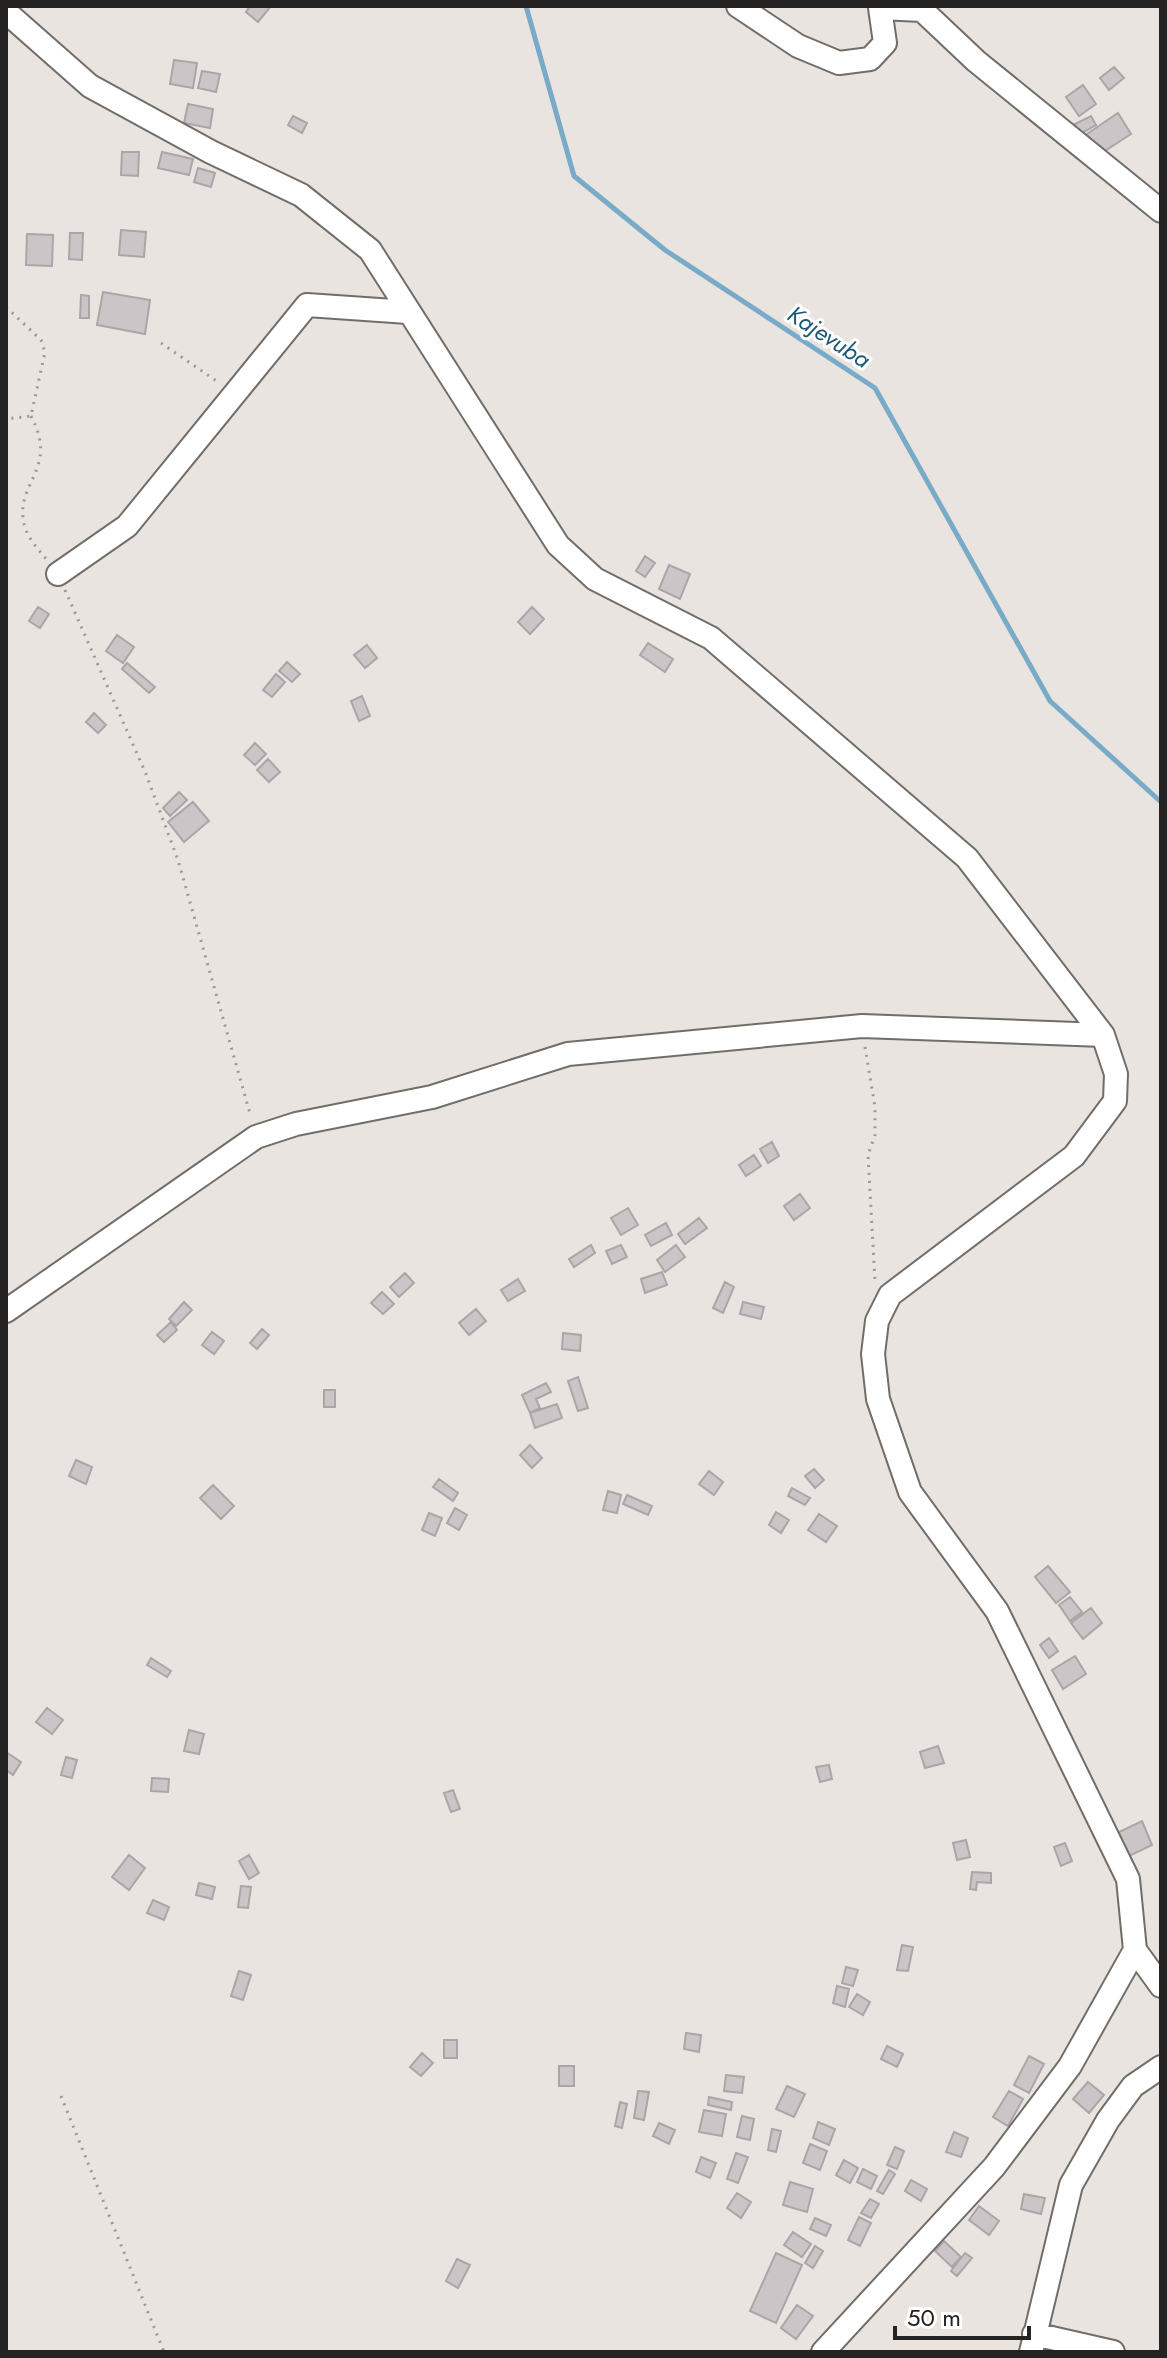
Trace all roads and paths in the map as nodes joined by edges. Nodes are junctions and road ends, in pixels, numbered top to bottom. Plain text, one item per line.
1 (738, 6) edge
2 (880, 7) edge
3 (6, 12) edge
4 (1161, 211) edge
5 (6, 307) edge
6 (408, 312) junction
7 (161, 343) dead end
8 (234, 394) junction
9 (31, 416) junction
10 (6, 419) edge
11 (58, 574) junction
12 (862, 1026) junction
13 (1103, 1035) junction
14 (256, 1137) junction
15 (6, 1311) edge
16 (877, 1321) junction
17 (1135, 1950) junction
18 (1161, 1986) edge
19 (1161, 2067) edge
20 (61, 2096) dead end
21 (1032, 2343) edge
22 (164, 2352) edge
23 (823, 2352) edge
24 (1113, 2352) edge

1 - 2 street
2 - 4 street
3 - 6 street
5 - 9 path
6 - 8 street
6 - 13 street
7 - 8 path
8 - 11 street
9 - 10 path
9 - 11 path
11 - 14 path
12 - 13 street
12 - 14 street
12 - 16 path
13 - 16 street
14 - 15 street
16 - 17 street
17 - 18 street
17 - 23 street
19 - 21 street
20 - 22 path
21 - 24 street

